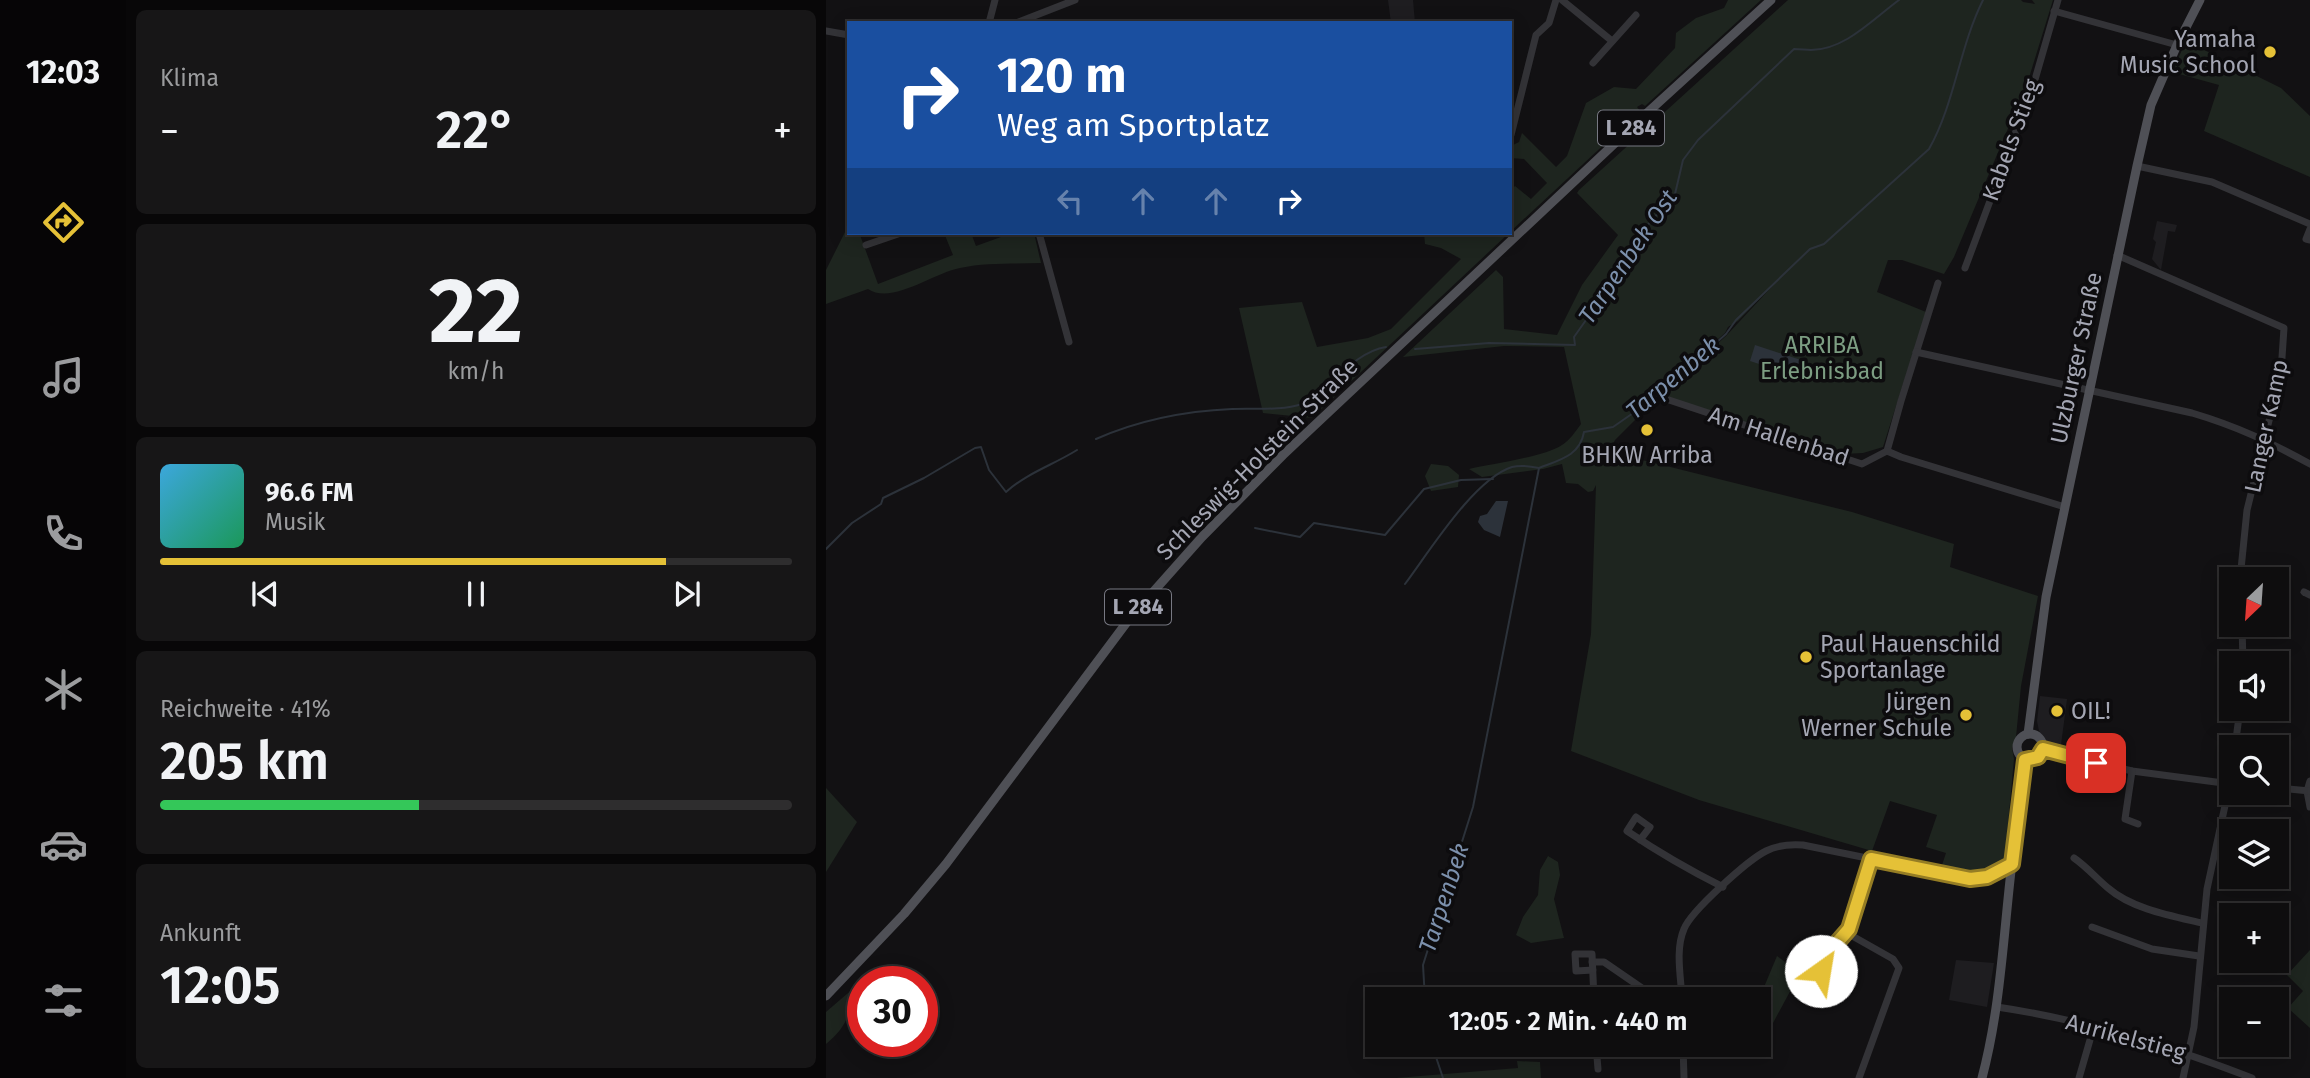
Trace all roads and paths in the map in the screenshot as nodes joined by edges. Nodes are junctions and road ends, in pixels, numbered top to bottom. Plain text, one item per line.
1 (995, 0) edge
2 (1075, 0) edge
3 (1556, 0) edge
4 (1562, 0) edge
5 (1771, 0) edge
6 (2058, 0) edge
7 (2200, 0) edge
8 (2054, 11) junction
9 (1636, 15) dead end
10 (990, 21) edge
11 (1021, 21) edge
12 (826, 31) edge
13 (847, 35) edge
14 (1612, 41) junction
15 (2176, 46) junction
16 (1593, 63) dead end
17 (1512, 123) edge
18 (2137, 166) junction
19 (2310, 226) edge
20 (895, 235) edge
21 (1040, 235) edge
22 (2310, 240) edge
23 (866, 245) dead end
24 (2117, 255) junction
25 (1965, 268) dead end
26 (1938, 283) dead end
27 (1069, 342) dead end
28 (1916, 352) junction
29 (2090, 391) junction
30 (1669, 400) dead end
31 (2264, 439) junction
32 (1888, 451) junction
33 (2310, 464) edge
34 (2065, 506) junction
35 (2241, 567) edge
36 (2028, 734) junction
37 (2043, 749) junction
38 (2025, 760) junction
39 (2132, 771) junction
40 (2310, 781) edge
41 (2219, 782) edge
42 (2289, 789) edge
43 (2309, 791) edge
44 (2226, 805) edge
45 (2310, 807) edge
46 (2138, 824) dead end
47 (1640, 840) dead end
48 (2074, 858) dead end
49 (1871, 859) junction
50 (2012, 864) junction
51 (1723, 887) junction
52 (2202, 923) junction
53 (2092, 927) dead end
54 (1847, 933) junction
55 (2199, 956) junction
56 (1821, 971) dead end
57 (1593, 987) edge
58 (1641, 987) edge
59 (1681, 987) edge
60 (826, 996) edge
61 (1997, 1007) junction
62 (2094, 1026) junction
63 (2189, 1053) junction
64 (1597, 1057) edge
65 (1683, 1057) edge
66 (1598, 1069) dead end
67 (1684, 1078) edge
68 (1858, 1078) edge
69 (1982, 1078) edge
70 (2080, 1078) edge
71 (2183, 1078) edge
72 (2252, 1078) edge

1 - 10 street
2 - 11 street
3 - 17 street
4 - 14 street
5 - 60 main road, Schleswig-Holstein-Straße / L 284
6 - 8 street, Kabels Stieg
7 - 15 main road, Ulzburger Straße
8 - 15 street
8 - 25 street, Kabels Stieg
9 - 14 street
12 - 13 street
14 - 16 street
15 - 18 main road, Ulzburger Straße
18 - 19 street
18 - 24 main road, Ulzburger Straße
19 - 22 street
20 - 23 street
21 - 27 street
24 - 29 main road, Ulzburger Straße
24 - 31 street, Langer Kamp
26 - 28 street
28 - 29 street
28 - 32 street
29 - 31 street
29 - 34 main road, Ulzburger Straße
30 - 32 street, Am Hallenbad
31 - 33 street
31 - 35 street, Langer Kamp
32 - 34 street
34 - 36 main road, Ulzburger Straße
36 - 37 main road
36 - 38 main road, Ulzburger Straße
37 - 38 main road
37 - 39 street
38 - 50 main road, Ulzburger Straße
39 - 41 street
39 - 46 street
40 - 43 street
42 - 43 street
43 - 45 street
44 - 52 street
47 - 51 street
48 - 52 street
49 - 50 street
49 - 51 street
49 - 54 street
50 - 61 main road, Ulzburger Straße
51 - 59 street
52 - 55 street
53 - 55 street
54 - 56 street
54 - 68 street
55 - 63 street
57 - 58 street
61 - 62 street, Aurikelstieg
61 - 69 main road, Ulzburger Straße
62 - 63 street, Aurikelstieg
62 - 70 street
63 - 71 street
63 - 72 street, Aurikelstieg
64 - 66 street
65 - 67 street

